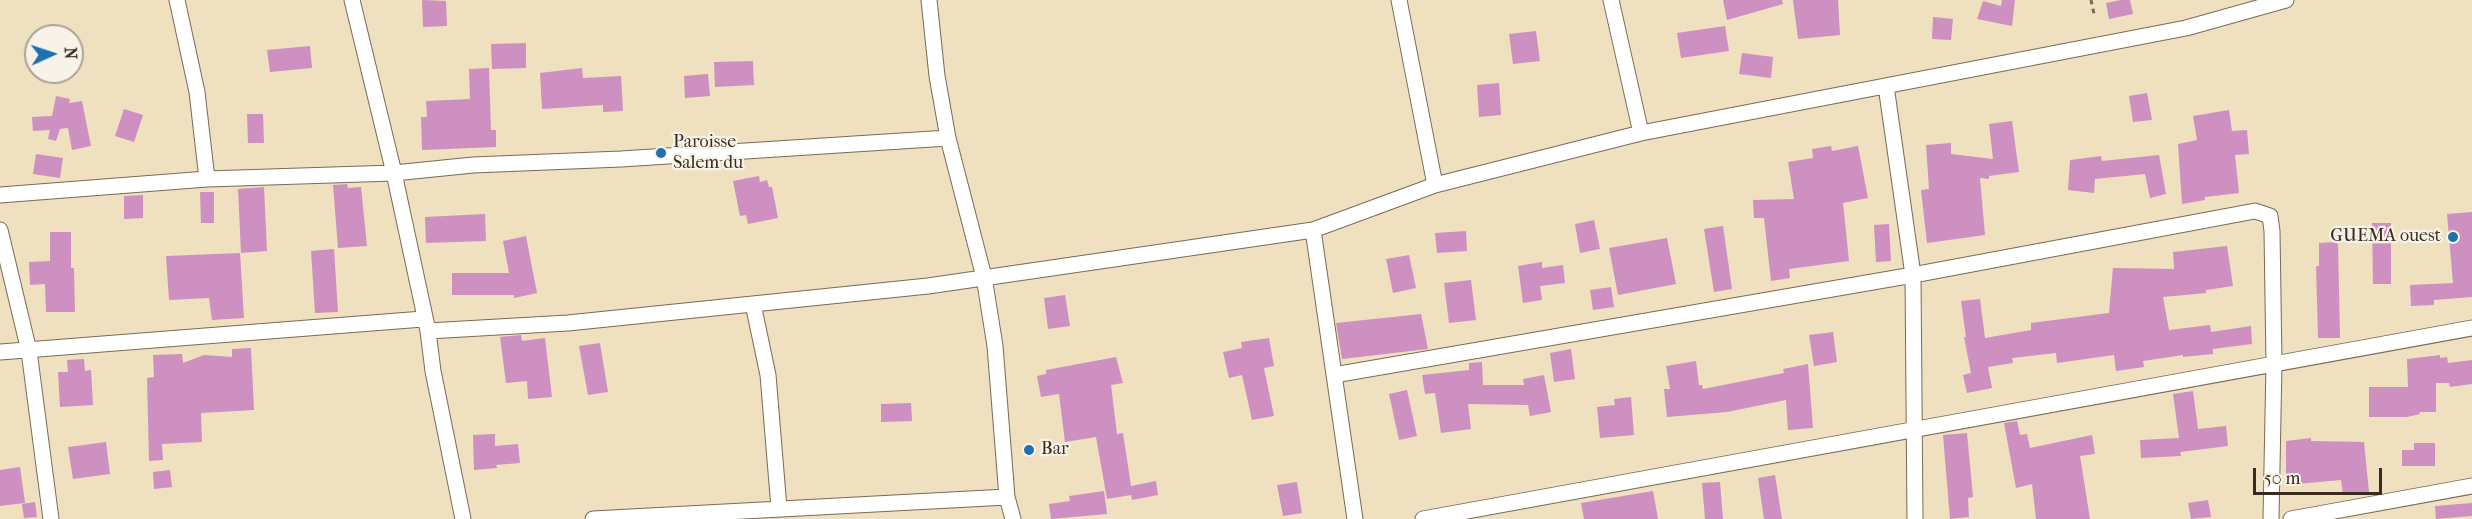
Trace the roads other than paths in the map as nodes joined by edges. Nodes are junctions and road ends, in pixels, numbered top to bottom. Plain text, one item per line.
1 (177, 0) edge
2 (352, 0) edge
3 (929, 0) edge
4 (1399, 0) edge
5 (1611, 0) edge
6 (2286, 0) edge
7 (1886, 86) junction
8 (1641, 133) junction
9 (948, 138) junction
10 (394, 173) junction
11 (207, 179) junction
12 (1435, 185) junction
13 (0, 195) edge
14 (0, 230) edge
15 (1313, 230) junction
16 (1913, 275) junction
17 (984, 277) junction
18 (753, 304) junction
19 (426, 325) junction
20 (2472, 328) edge
21 (29, 351) junction
22 (0, 352) edge
23 (2274, 363) junction
24 (1334, 375) junction
25 (1914, 430) junction
26 (2472, 486) edge
27 (1007, 497) junction
28 (779, 508) junction
29 (51, 519) edge
30 (463, 519) edge
31 (593, 519) edge
32 (1013, 519) edge
33 (1355, 519) edge
34 (1423, 519) edge
35 (1915, 519) edge
36 (2271, 519) edge
37 (2291, 519) edge

1 - 11 street
2 - 10 street
3 - 9 street
4 - 12 street
5 - 8 street
6 - 7 street
7 - 8 street
7 - 16 street
8 - 12 street
9 - 10 street
9 - 17 street
10 - 11 street
10 - 19 street
11 - 13 street
12 - 15 street
14 - 21 street
15 - 17 street
15 - 24 street
16 - 23 street
16 - 24 street
16 - 25 street
17 - 18 street
17 - 27 street
18 - 19 street
18 - 28 street
19 - 21 street
19 - 30 street
20 - 23 street
21 - 22 street
21 - 29 street
23 - 25 street
23 - 36 street
24 - 33 street
25 - 34 street
25 - 35 street
26 - 37 street
27 - 28 street
27 - 32 street
28 - 31 street

